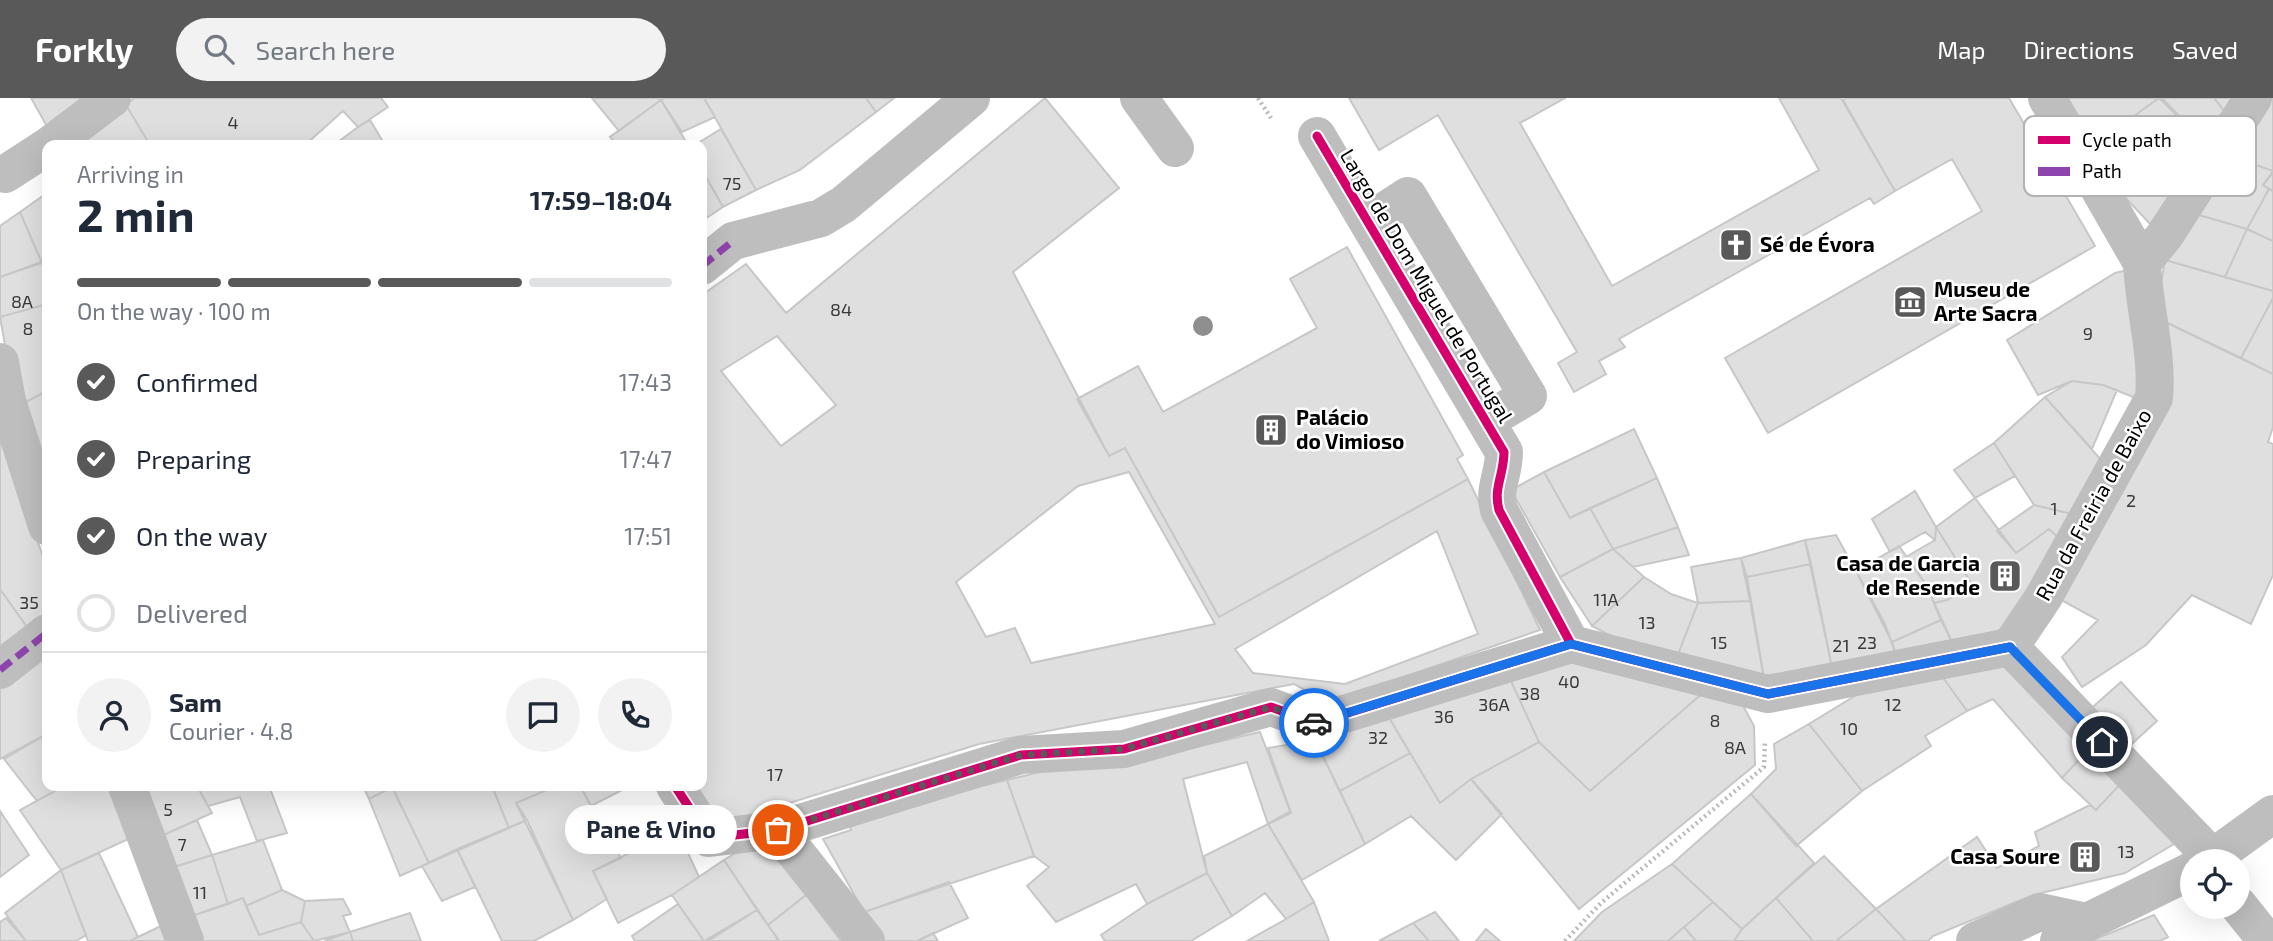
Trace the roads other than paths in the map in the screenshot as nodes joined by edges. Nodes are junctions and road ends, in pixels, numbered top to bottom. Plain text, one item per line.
1 (112, 98) edge
2 (971, 98) edge
3 (1139, 98) edge
4 (2047, 98) edge
5 (2253, 98) edge
6 (2057, 116) edge
7 (2241, 116) edge
8 (1317, 136) dead end
9 (57, 140) edge
10 (1175, 148) dead end
11 (42, 151) edge
12 (2, 178) edge
13 (2103, 196) edge
14 (2190, 196) edge
15 (707, 262) edge
16 (2142, 263) junction
17 (0, 362) edge
18 (42, 510) edge
19 (42, 638) edge
20 (1571, 644) junction
21 (2010, 647) junction
22 (0, 670) edge
23 (129, 791) edge
24 (678, 791) edge
25 (2273, 814) edge
26 (778, 830) junction
27 (2191, 849) edge
28 (2224, 849) edge
29 (2180, 875) edge
30 (2249, 919) edge
31 (2073, 931) edge
32 (185, 941) edge
33 (866, 941) edge
34 (1975, 941) edge
35 (2267, 941) edge

1 - 9 street
2 - 15 street
3 - 10 street
4 - 6 street
5 - 7 street
8 - 20 street, Largo de Dom Miguel de Portugal
11 - 12 street
13 - 16 street
14 - 16 street
16 - 21 street, Rua da Freiria de Baixo
17 - 18 street
19 - 22 street
20 - 21 street
20 - 26 street
21 - 27 street
23 - 32 street
24 - 26 street
25 - 28 street
26 - 33 street
29 - 31 street
30 - 35 street
31 - 34 street

